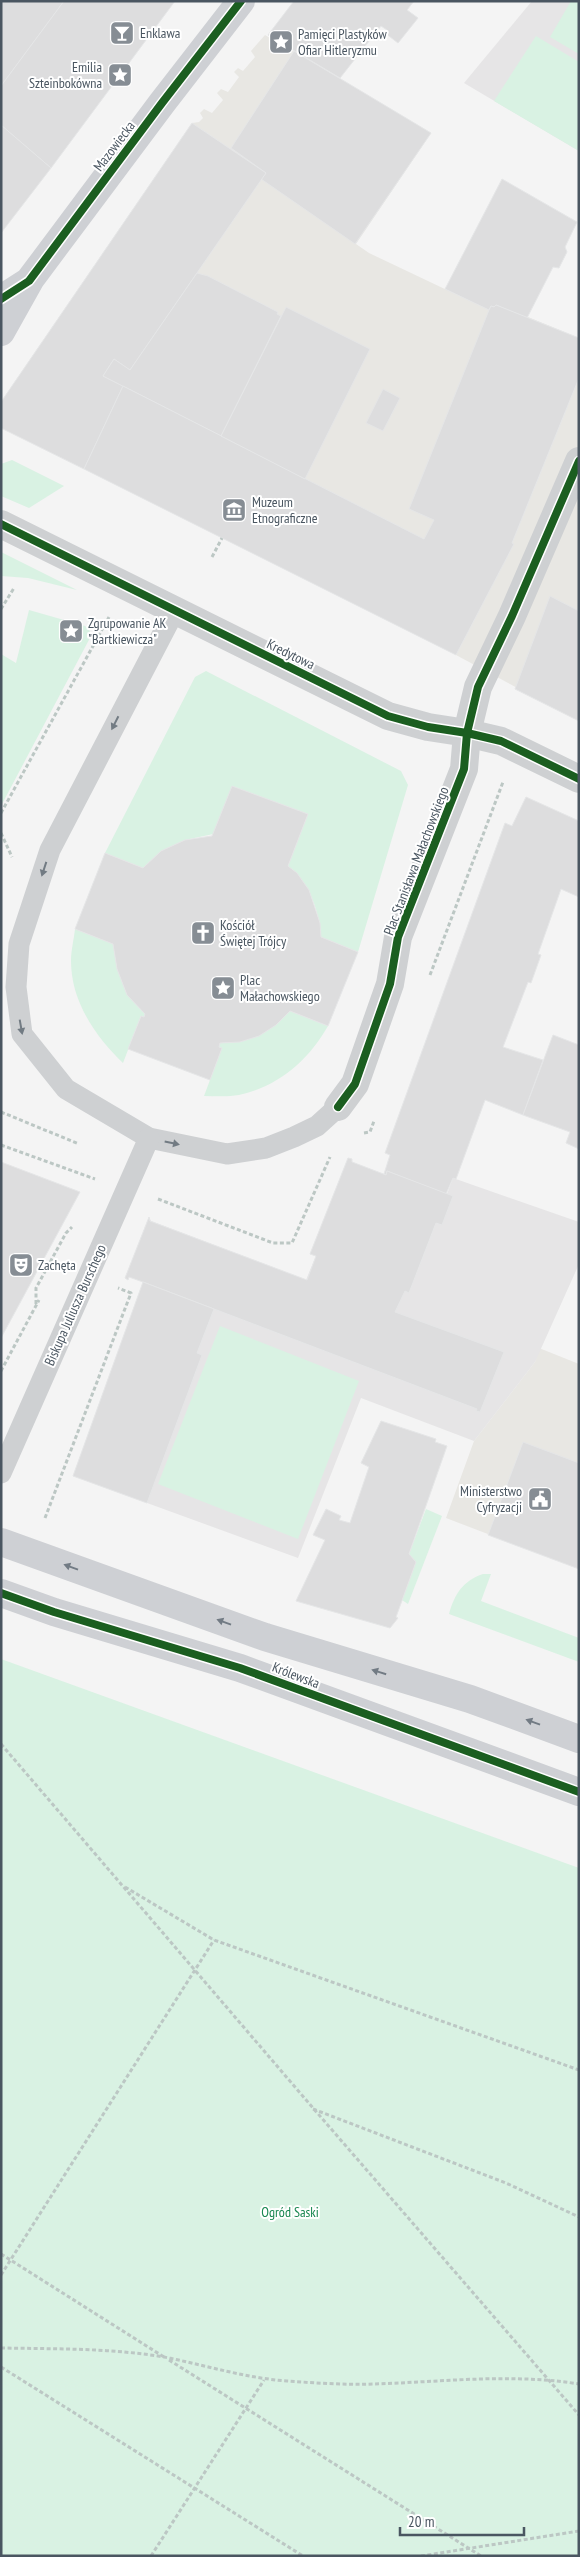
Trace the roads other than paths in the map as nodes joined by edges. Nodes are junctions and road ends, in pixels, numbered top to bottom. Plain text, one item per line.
1 (241, 1) edge
2 (29, 281) junction
3 (1, 299) edge
4 (1, 332) edge
5 (579, 461) edge
6 (1, 524) edge
7 (175, 610) junction
8 (467, 733) junction
9 (579, 779) edge
10 (338, 1107) joint
11 (149, 1138) junction
12 (1, 1473) edge
13 (1, 1542) edge
14 (1, 1593) edge
15 (579, 1739) edge
16 (579, 1792) edge

1 - 2 street, Mazowiecka
2 - 3 street, Mazowiecka
2 - 4 street
5 - 8 street, Plac Stanisława Małachowskiego
6 - 7 street, Kredytowa
7 - 8 street, Kredytowa
7 -> 11 lane, Plac Stanisława Małachowskiego
8 - 9 street, Kredytowa
8 - 10 street, Plac Stanisława Małachowskiego
11 -> 10 lane, Plac Stanisława Małachowskiego
11 - 12 lane, Biskupa Juliusza Burschego
15 -> 13 street, Królewska
14 - 16 street, Królewska

